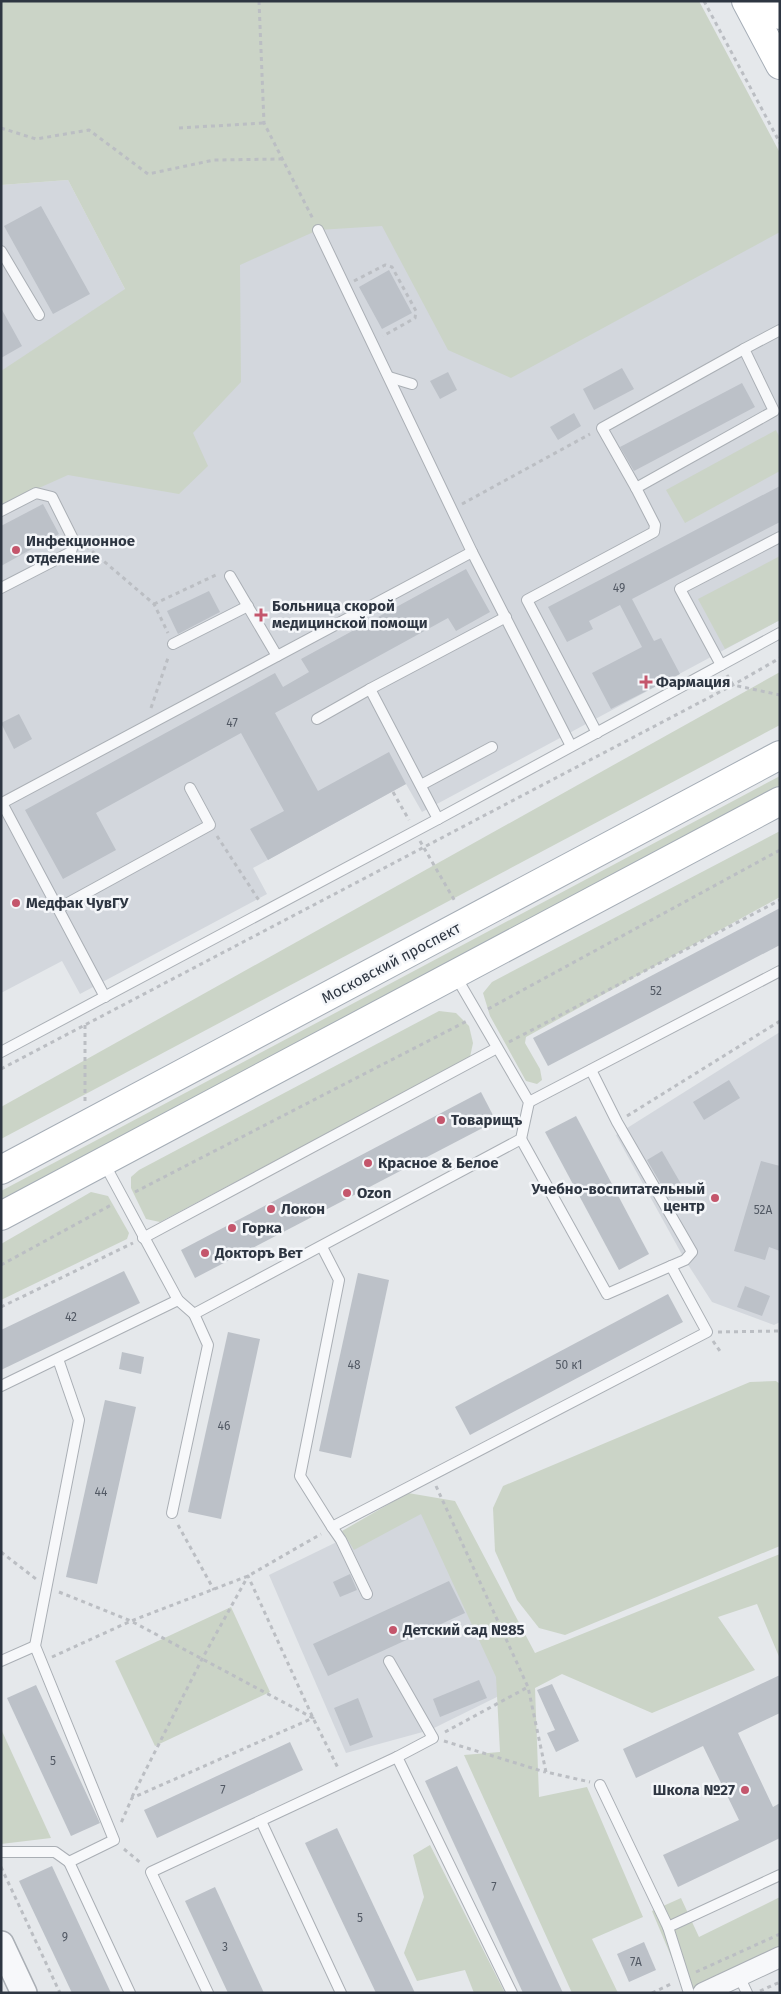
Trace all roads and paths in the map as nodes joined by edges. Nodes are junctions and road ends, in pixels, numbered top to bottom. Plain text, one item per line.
1 (259, 1) edge
2 (704, 1) edge
3 (746, 1) edge
4 (773, 1) edge
5 (780, 15) edge
6 (780, 65) edge
7 (264, 122) junction
8 (1, 128) edge
9 (179, 128) dead end
10 (780, 143) edge
11 (283, 159) junction
12 (318, 230) joint
13 (1, 251) edge
14 (345, 286) junction
15 (39, 315) dead end
16 (780, 330) edge
17 (372, 342) junction
18 (744, 349) junction
19 (389, 377) junction
20 (412, 384) dead end
21 (602, 428) junction
22 (636, 488) junction
23 (452, 509) junction
24 (1, 510) edge
25 (780, 537) edge
26 (74, 541) junction
27 (472, 552) junction
28 (230, 576) joint
29 (1, 588) edge
30 (154, 604) junction
31 (248, 606) junction
32 (506, 617) junction
33 (780, 633) edge
34 (173, 644) junction
35 (277, 656) junction
36 (780, 658) edge
37 (721, 666) junction
38 (733, 685) junction
39 (370, 689) junction
40 (780, 694) edge
41 (317, 719) dead end
42 (144, 727) junction
43 (597, 733) junction
44 (572, 746) junction
45 (492, 747) dead end
46 (780, 755) edge
47 (421, 786) junction
48 (190, 788) dead end
49 (393, 792) dead end
50 (2, 802) edge
51 (780, 802) edge
52 (438, 820) junction
53 (210, 825) junction
54 (414, 831) junction
55 (423, 848) junction
56 (780, 850) edge
57 (780, 900) edge
58 (457, 903) dead end
59 (59, 908) junction
60 (265, 911) junction
61 (780, 972) edge
62 (455, 974) junction
63 (104, 998) junction
64 (486, 1010) dead end
65 (78, 1011) junction
66 (466, 1021) dead end
67 (780, 1022) edge
68 (86, 1025) junction
69 (497, 1048) junction
70 (1, 1052) edge
71 (1, 1069) edge
72 (591, 1070) junction
73 (84, 1101) dead end
74 (529, 1102) junction
75 (617, 1122) junction
76 (521, 1139) junction
77 (103, 1161) junction
78 (1, 1170) edge
79 (133, 1194) dead end
80 (114, 1204) dead end
81 (1, 1216) edge
82 (143, 1238) junction
83 (322, 1247) junction
84 (1, 1265) edge
85 (672, 1266) junction
86 (178, 1300) junction
87 (1, 1308) edge
88 (194, 1314) junction
89 (707, 1332) junction
90 (779, 1333) edge
91 (722, 1354) dead end
92 (58, 1359) junction
93 (1, 1386) edge
94 (432, 1477) junction
95 (172, 1513) joint
96 (332, 1528) junction
97 (1, 1552) edge
98 (248, 1576) junction
99 (46, 1586) junction
100 (214, 1590) junction
101 (367, 1594) dead end
102 (132, 1621) junction
103 (35, 1646) junction
104 (202, 1658) junction
105 (1, 1661) edge
106 (388, 1661) dead end
107 (42, 1662) junction
108 (528, 1686) junction
109 (313, 1718) junction
110 (433, 1738) junction
111 (397, 1757) junction
112 (546, 1772) junction
113 (345, 1782) junction
114 (600, 1785) joint
115 (132, 1798) junction
116 (261, 1821) junction
117 (114, 1840) junction
118 (1, 1852) edge
119 (69, 1862) junction
120 (1, 1867) edge
121 (151, 1872) junction
122 (780, 1875) edge
123 (668, 1927) junction
124 (780, 1934) edge
125 (1, 1944) edge
126 (780, 1957) edge
127 (684, 1978) junction
128 (780, 1982) edge
129 (743, 1984) edge
130 (24, 1993) edge
131 (60, 1993) edge
132 (130, 1993) edge
133 (208, 1993) edge
134 (341, 1993) edge
135 (512, 1993) edge
136 (652, 1993) edge
137 (689, 1993) edge
138 (703, 1993) edge
139 (756, 1993) edge

1 - 7 path
2 - 10 path
3 - 6 main road
4 - 5 main road
7 - 9 path
7 - 11 path
8 - 11 path
11 - 12 path
12 - 14 lane
13 - 15 lane
14 - 17 lane
14 - 17 path
16 - 18 lane
17 - 19 lane
18 - 21 lane
18 - 22 lane
19 - 20 lane
19 - 23 lane
21 - 22 lane
21 - 23 path
22 - 43 lane
23 - 27 lane
24 - 26 lane
25 - 37 lane
26 - 29 lane
26 - 30 path
27 - 32 lane
27 - 35 lane
28 - 30 path
28 - 31 lane
30 - 34 path
31 - 34 lane
31 - 35 lane
32 - 39 lane
32 - 44 lane
33 - 37 lane
34 - 42 path
35 - 42 lane
36 - 38 path
37 - 38 path
37 - 43 lane
38 - 40 path
38 - 55 path
39 - 41 lane
39 - 47 lane
42 - 50 lane
43 - 44 lane
44 - 52 lane
45 - 47 lane
46 - 78 main road, Московский проспект
47 - 52 lane
48 - 53 lane
49 - 54 path
50 - 59 lane
51 - 62 main road
52 - 54 lane
53 - 59 lane
53 - 60 path
54 - 55 path
54 - 60 lane
55 - 58 path
55 - 68 path
56 - 64 path
57 - 69 path
59 - 63 lane
60 - 63 lane
61 - 72 lane
62 - 69 lane
62 - 77 main road
63 - 65 lane
65 - 68 path
65 - 70 lane
66 - 79 path
67 - 75 path
68 - 71 path
68 - 73 path
69 - 74 lane
69 - 82 lane
72 - 74 lane
72 - 75 lane
74 - 76 lane
75 - 85 lane
76 - 83 lane
76 - 85 lane
77 - 81 main road
77 - 82 lane
80 - 84 path
82 - 86 lane
82 - 87 path
83 - 88 lane
83 - 96 lane
85 - 89 lane
86 - 88 lane
86 - 92 lane
88 - 95 lane
89 - 90 path
89 - 91 path
89 - 94 lane
92 - 93 lane
92 - 99 lane
94 - 96 lane
94 - 108 path
95 - 100 path
96 - 98 path
96 - 101 lane
97 - 99 path
98 - 100 path
98 - 104 path
98 - 109 path
99 - 102 path
99 - 103 lane
100 - 102 path
102 - 104 path
102 - 107 path
103 - 105 lane
103 - 107 lane
104 - 109 path
104 - 115 path
106 - 110 lane
107 - 117 lane
108 - 110 path
108 - 112 path
109 - 113 path
109 - 115 path
110 - 111 lane
110 - 112 path
111 - 113 lane
111 - 135 lane
112 - 114 path
113 - 116 lane
114 - 123 lane
115 - 117 path
116 - 121 lane
116 - 134 lane
117 - 119 lane
117 - 121 path
118 - 119 lane
119 - 132 lane
120 - 131 path
121 - 133 lane
122 - 123 lane
123 - 127 lane
124 - 127 path
125 - 130 street
126 - 129 street
127 - 136 path
127 - 137 lane
128 - 139 path
129 - 138 street

